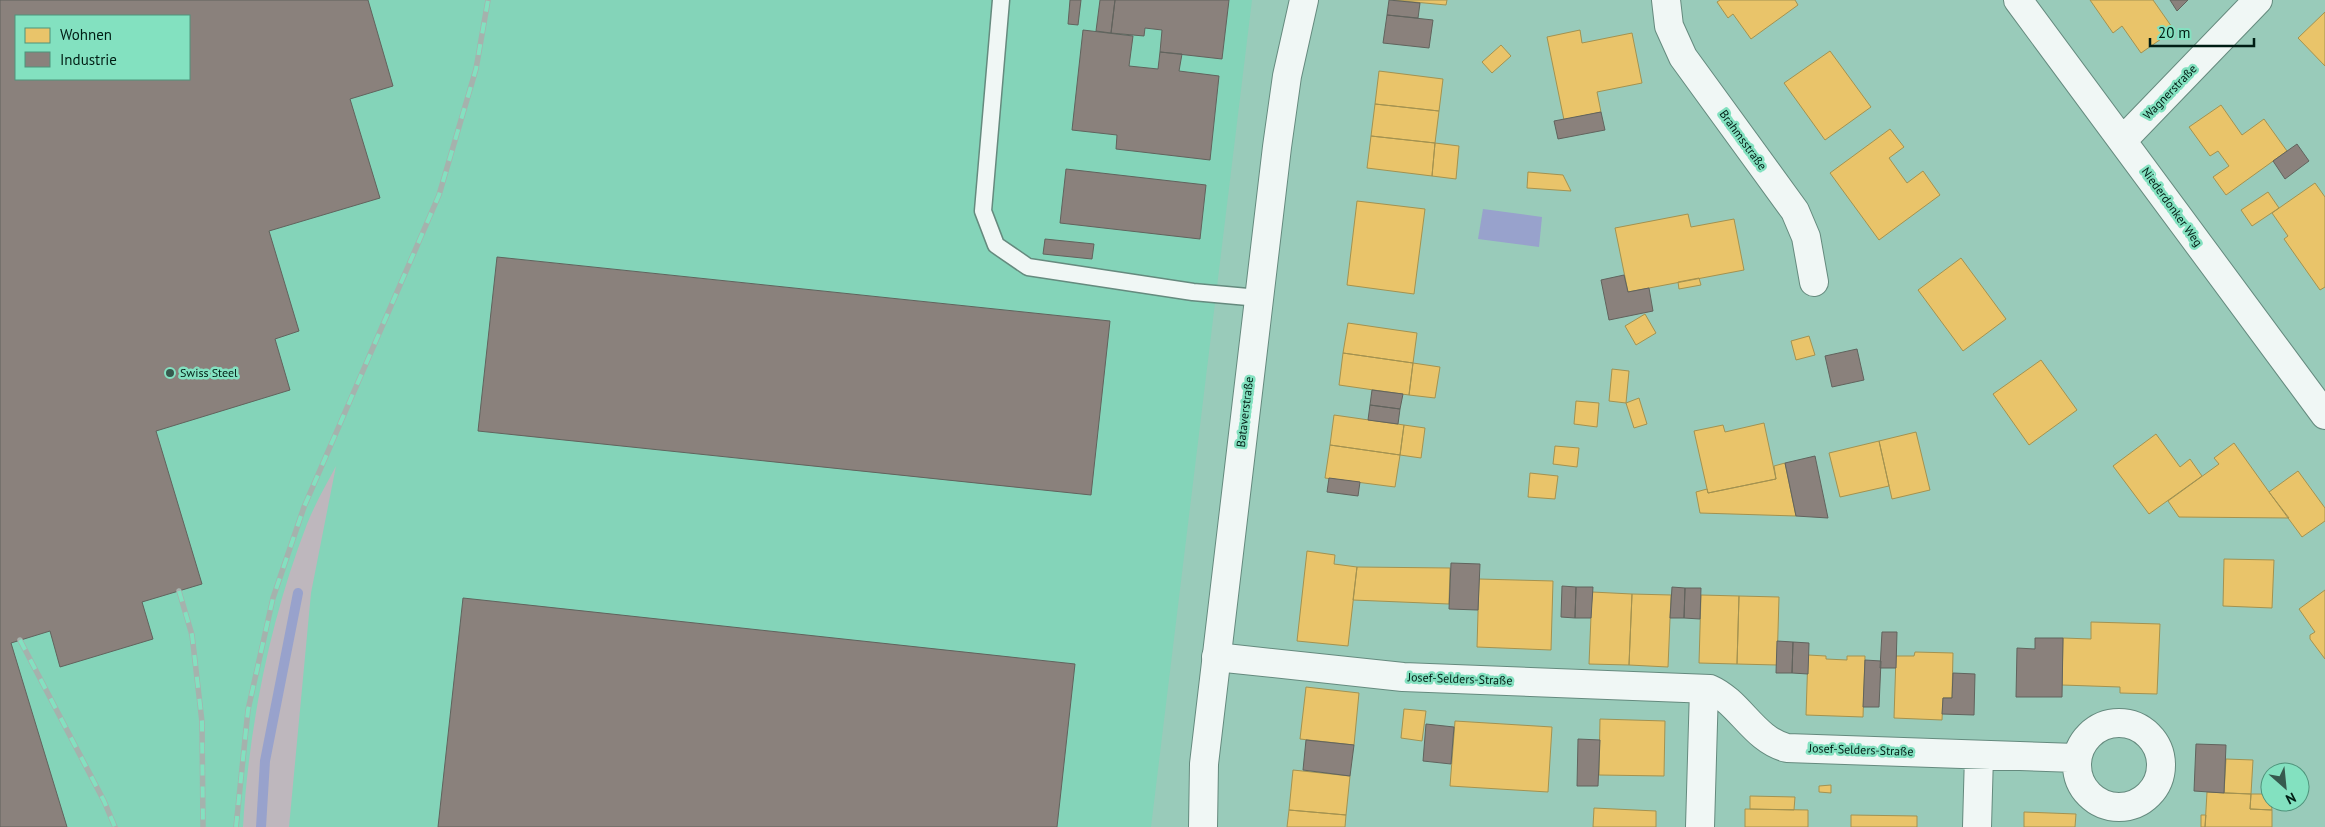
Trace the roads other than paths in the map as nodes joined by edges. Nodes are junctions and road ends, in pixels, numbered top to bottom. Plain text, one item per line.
1 (1001, 0) edge
2 (1304, 0) edge
3 (1666, 0) edge
4 (2018, 0) edge
5 (2258, 0) edge
6 (2123, 140) junction
7 (1814, 282) dead end
8 (1259, 298) junction
9 (2325, 415) edge
10 (1216, 657) junction
11 (1704, 688) junction
12 (1979, 755) junction
13 (2076, 758) dead end
14 (1203, 827) edge
15 (1700, 827) edge
16 (1977, 827) edge

1 - 8 lane
2 - 8 street, Bataverstraße
3 - 7 street, Brahmsstraße
4 - 6 street, Niederdonker Weg
5 - 6 street, Wagnerstraße
6 - 9 street, Niederdonker Weg
8 - 10 street, Bataverstraße
10 - 11 street, Josef-Selders-Straße
10 - 14 street, Bataverstraße
11 - 12 street, Josef-Selders-Straße
11 - 15 street
12 - 13 street, Josef-Selders-Straße
12 - 16 street

